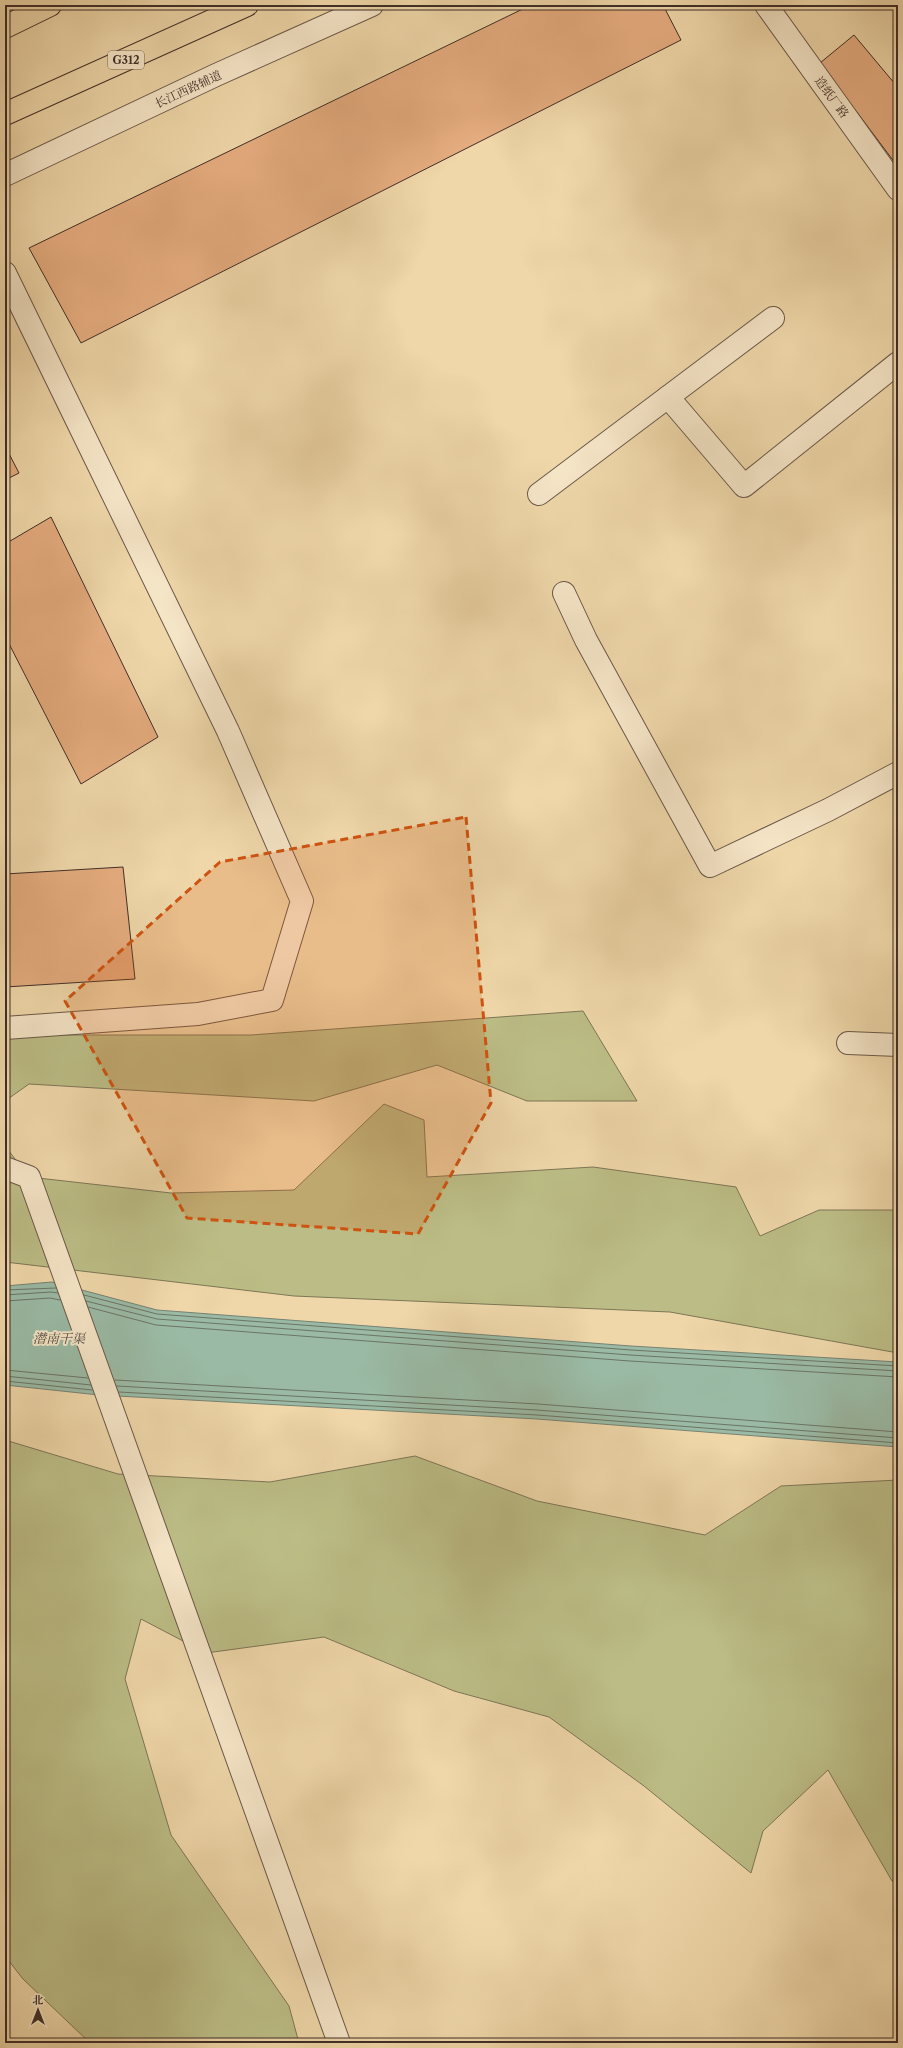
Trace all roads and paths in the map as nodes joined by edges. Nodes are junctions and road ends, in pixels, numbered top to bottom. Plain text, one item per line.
1 (50, 5) edge
2 (247, 5) edge
3 (372, 5) edge
4 (766, 5) edge
5 (5, 27) edge
6 (5, 114) edge
7 (5, 175) edge
8 (898, 189) edge
9 (5, 273) edge
10 (773, 318) dead end
11 (898, 363) edge
12 (668, 398) junction
13 (539, 494) dead end
14 (564, 593) dead end
15 (898, 773) edge
16 (5, 1028) edge
17 (848, 1043) dead end
18 (898, 1045) edge
19 (5, 1168) edge
20 (340, 2043) edge

1 - 5 highway
2 - 6 highway, G312
3 - 7 street, 长江西路辅道
4 - 8 street, 造纸厂路
9 - 16 street
10 - 12 street
11 - 12 street
12 - 13 street
14 - 15 street
17 - 18 street
19 - 20 street

